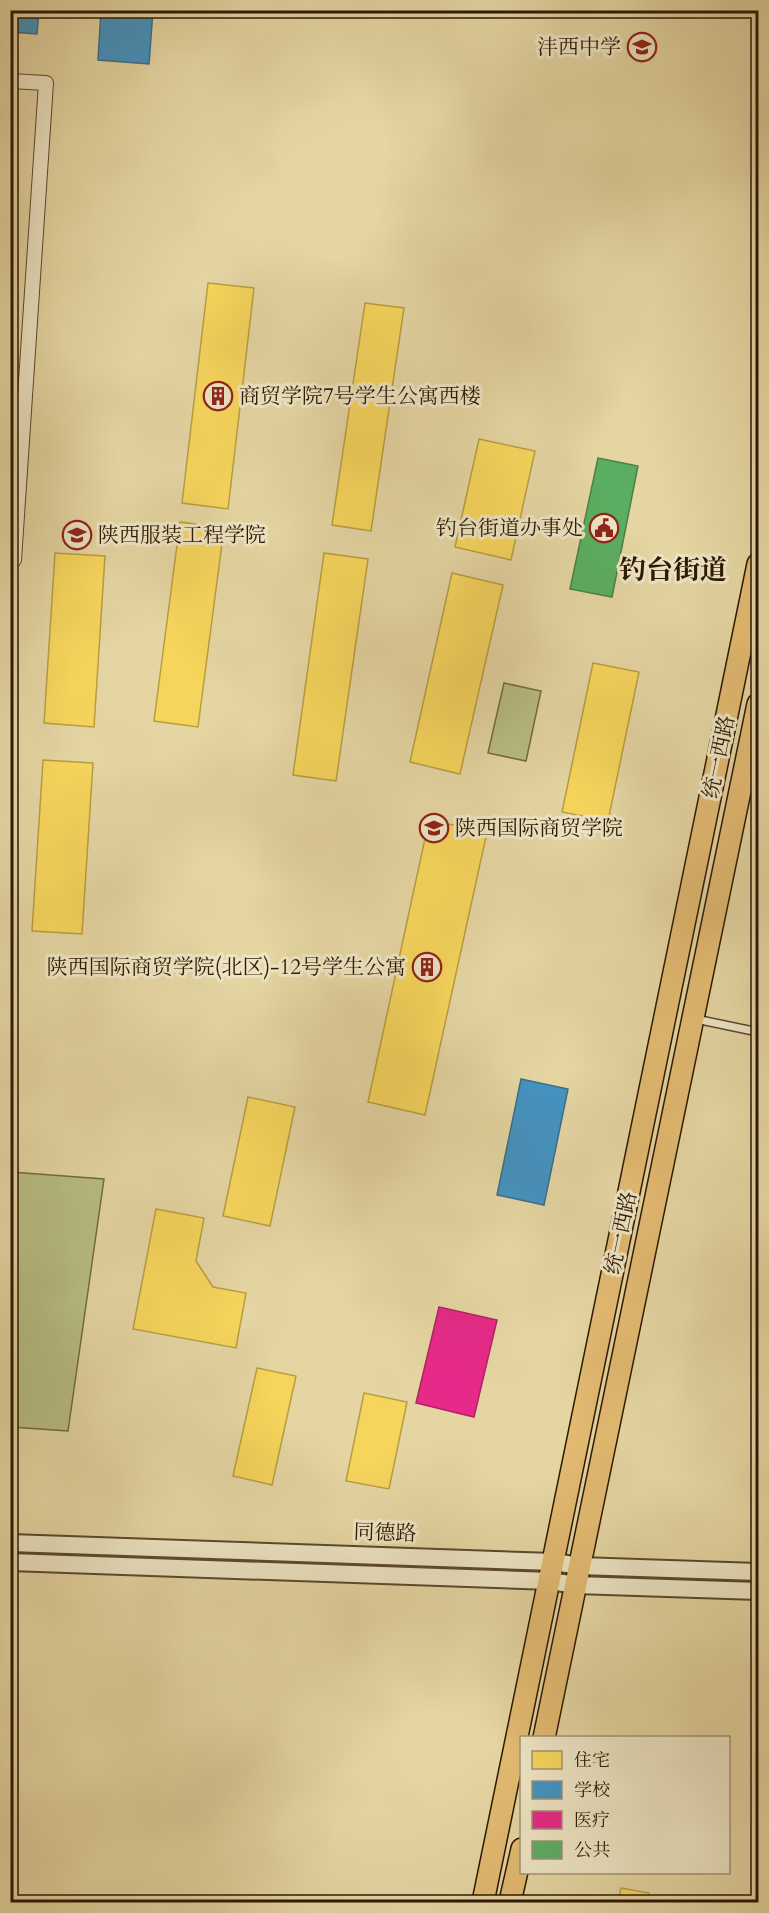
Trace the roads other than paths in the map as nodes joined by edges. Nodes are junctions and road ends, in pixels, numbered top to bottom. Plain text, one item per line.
1 (10, 81) edge
2 (10, 560) edge
3 (759, 564) edge
4 (759, 704) edge
5 (693, 1018) junction
6 (759, 1032) edge
7 (10, 1543) edge
8 (10, 1562) edge
9 (552, 1571) junction
10 (759, 1572) edge
11 (578, 1575) junction
12 (759, 1591) edge
13 (544, 1736) edge
14 (520, 1858) edge
15 (483, 1902) edge
16 (510, 1902) edge

1 - 2 street
3 - 9 main road, 统一西路
4 - 5 main road, 统一西路
5 - 6 lane
5 - 11 main road, 统一西路
7 - 9 street, 同德路
8 - 9 street, 同德路
9 - 11 street, 同德路
9 - 15 main road, 统一西路
10 - 11 street, 同德路
11 - 12 street, 同德路
11 - 13 main road, 统一西路
14 - 16 main road

